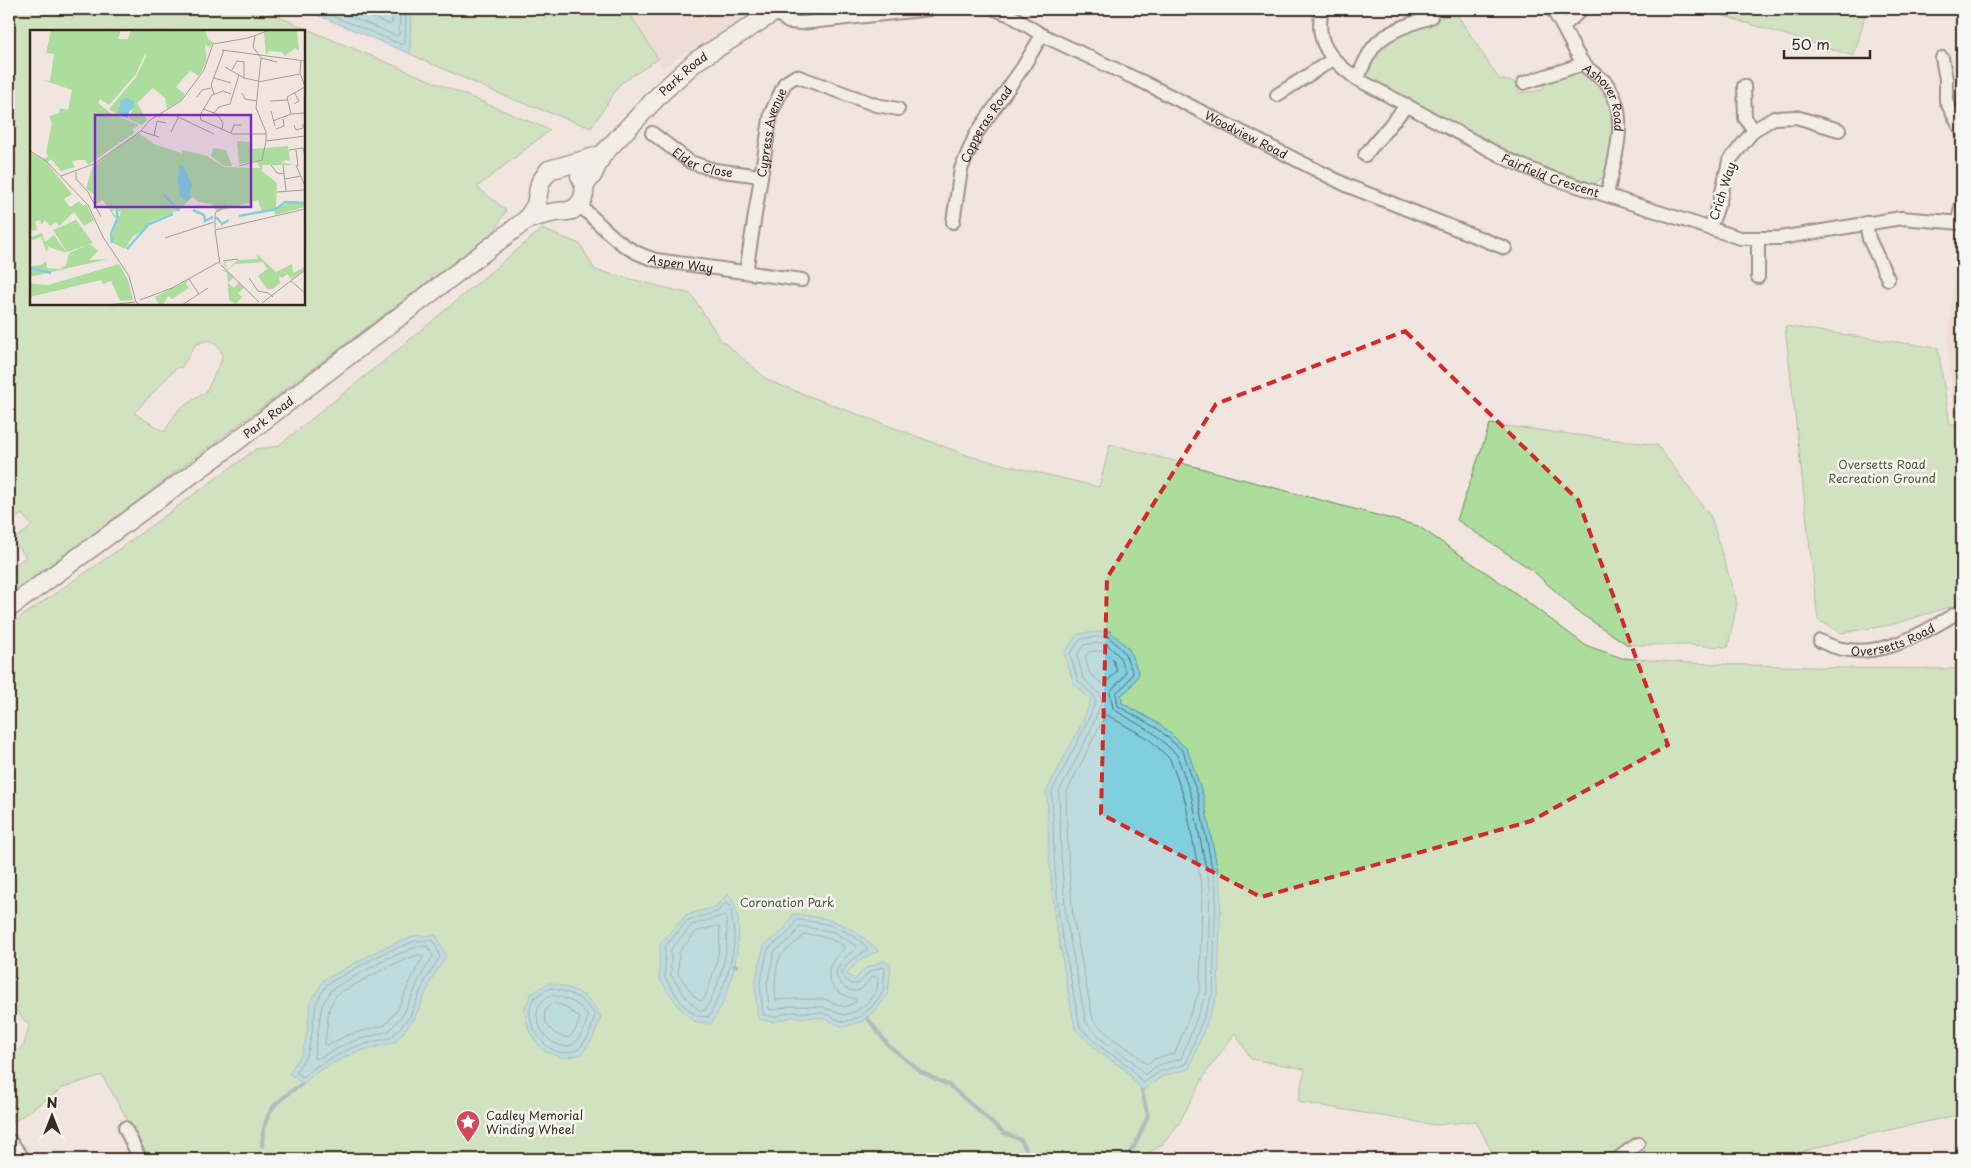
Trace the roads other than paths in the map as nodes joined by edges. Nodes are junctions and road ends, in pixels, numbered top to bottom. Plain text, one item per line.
1 (930, 9) edge
2 (995, 9) edge
3 (1322, 9) edge
4 (1552, 9) edge
5 (1582, 9) edge
6 (777, 10) edge
7 (1431, 17) dead end
8 (1564, 26) junction
9 (1042, 35) junction
10 (1942, 58) dead end
11 (1332, 60) junction
12 (1583, 64) junction
13 (1357, 79) junction
14 (1524, 83) dead end
15 (1744, 86) dead end
16 (1277, 95) dead end
17 (1406, 105) junction
18 (898, 109) dead end
19 (1754, 130) junction
20 (1839, 130) dead end
21 (1962, 131) edge
22 (652, 133) dead end
23 (602, 155) junction
24 (1365, 155) dead end
25 (564, 167) junction
26 (761, 176) junction
27 (584, 186) junction
28 (539, 191) junction
29 (1607, 195) junction
30 (579, 205) junction
31 (1962, 205) edge
32 (558, 212) junction
33 (526, 220) junction
34 (952, 222) dead end
35 (1866, 223) junction
36 (1960, 223) edge
37 (1710, 228) junction
38 (1758, 239) junction
39 (1505, 248) dead end
40 (746, 272) junction
41 (1758, 277) dead end
42 (1888, 279) dead end
43 (802, 280) dead end
44 (9, 608) edge
45 (1962, 610) edge
46 (1820, 641) dead end
47 (125, 1128) dead end
48 (9, 1140) edge
49 (1638, 1144) dead end
50 (135, 1158) edge
51 (24, 1159) edge
52 (1617, 1159) edge

1 - 6 street
2 - 9 street, Woodview Road
3 - 11 street
4 - 8 street, Ashover Road
5 - 8 street
6 - 23 main road, Park Road
7 - 13 street
8 - 12 street, Ashover Road
9 - 34 street, Copperas Road
9 - 39 street, Woodview Road
10 - 21 street
11 - 13 street, Fairfield Crescent
11 - 16 street
12 - 14 street
12 - 29 street, Ashover Road
13 - 17 street, Fairfield Crescent
15 - 19 street
17 - 24 street
17 - 29 street, Fairfield Crescent
18 - 26 street, Cypress Avenue
19 - 20 street, Crich Way
19 - 37 street, Crich Way
22 - 26 street, Elder Close
23 - 25 main road, Park Road
23 - 27 main road, Park Road
25 - 27 main road
25 - 28 main road, Park Road
26 - 40 street, Cypress Avenue
27 - 30 main road, Park Road
28 - 32 main road
28 - 33 main road, Park Road
29 - 37 street, Fairfield Crescent
30 - 32 main road, Park Road
30 - 40 street, Aspen Way
31 - 36 street
32 - 33 main road, Park Road
33 - 44 main road, Park Road
35 - 36 street, Fairfield Crescent
35 - 38 street, Fairfield Crescent
35 - 42 street
37 - 38 street, Fairfield Crescent
38 - 41 street
40 - 43 street, Aspen Way
45 - 46 street, Oversetts Road
47 - 50 street
48 - 51 street
49 - 52 street

